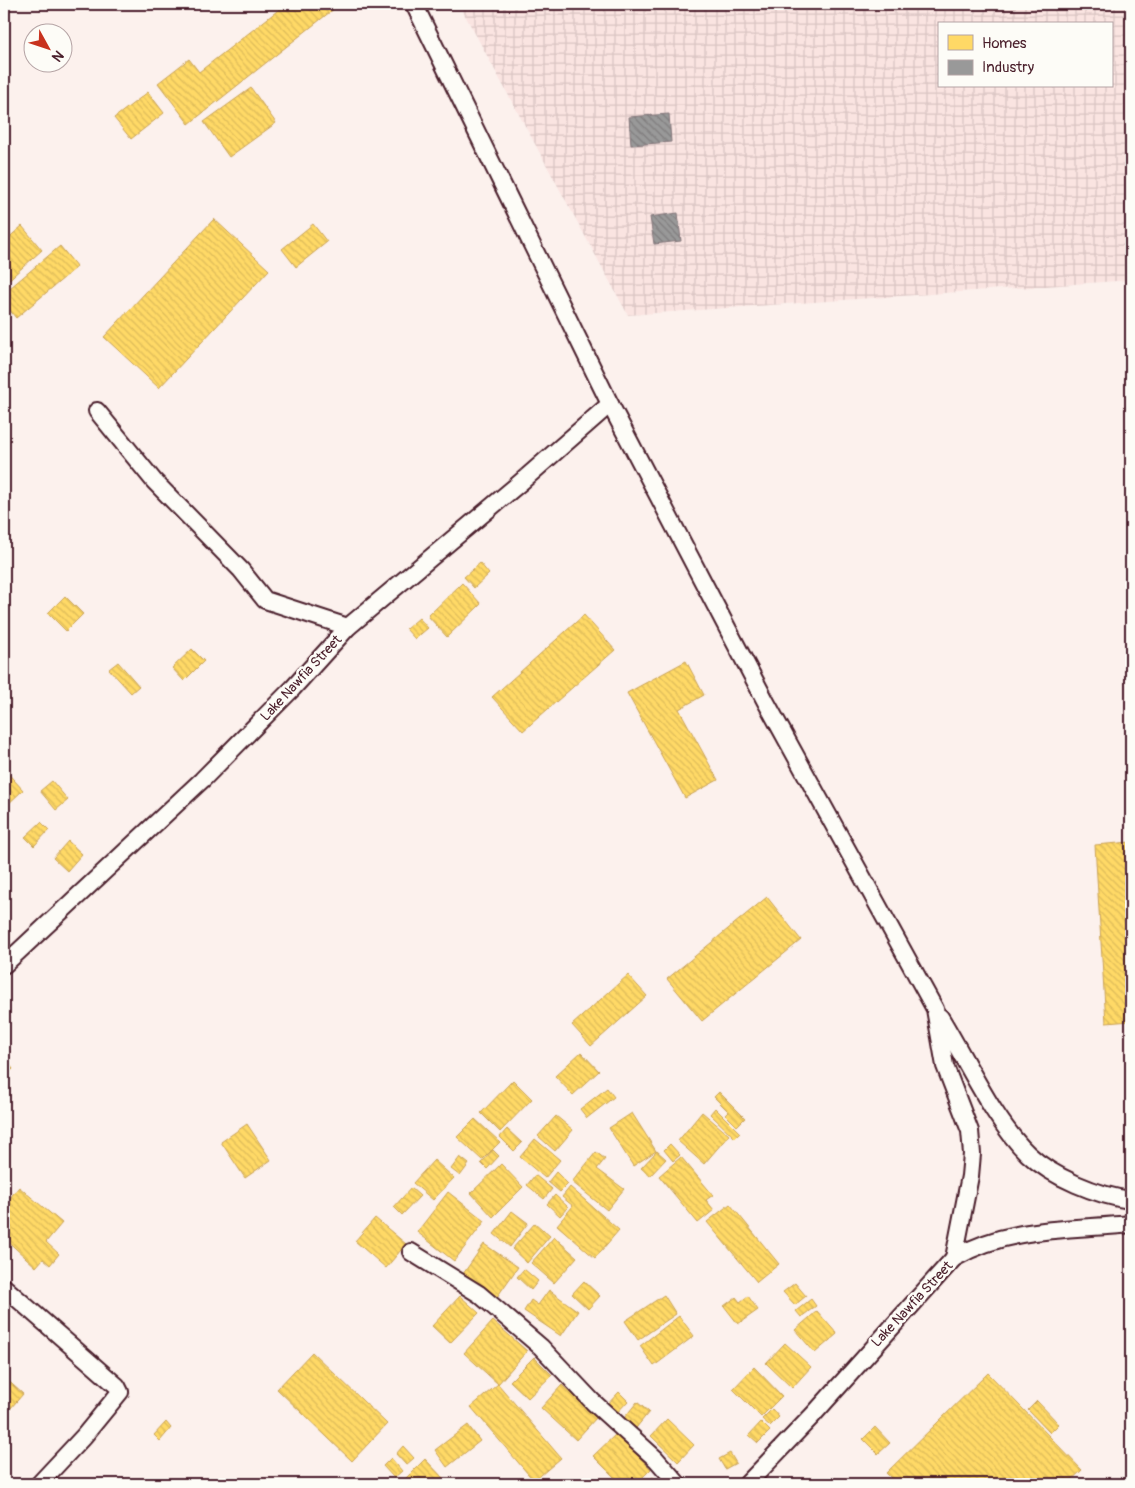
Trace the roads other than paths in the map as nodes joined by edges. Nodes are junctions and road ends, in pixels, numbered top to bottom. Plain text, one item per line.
1 (414, 4) edge
2 (610, 404) junction
3 (98, 411) dead end
4 (348, 627) junction
5 (4, 965) edge
6 (935, 1009) junction
7 (1131, 1200) edge
8 (1131, 1224) edge
9 (410, 1252) dead end
10 (954, 1258) junction
11 (4, 1287) edge
12 (39, 1484) edge
13 (678, 1484) edge
14 (747, 1484) edge

1 - 2 street
2 - 4 street, Lake Nawfia Street
2 - 6 street
3 - 4 street
4 - 5 street, Lake Nawfia Street
6 - 7 street
6 - 10 street
8 - 10 street, Lake Nawfia Street
9 - 13 street
10 - 14 street, Lake Nawfia Street
11 - 12 street

